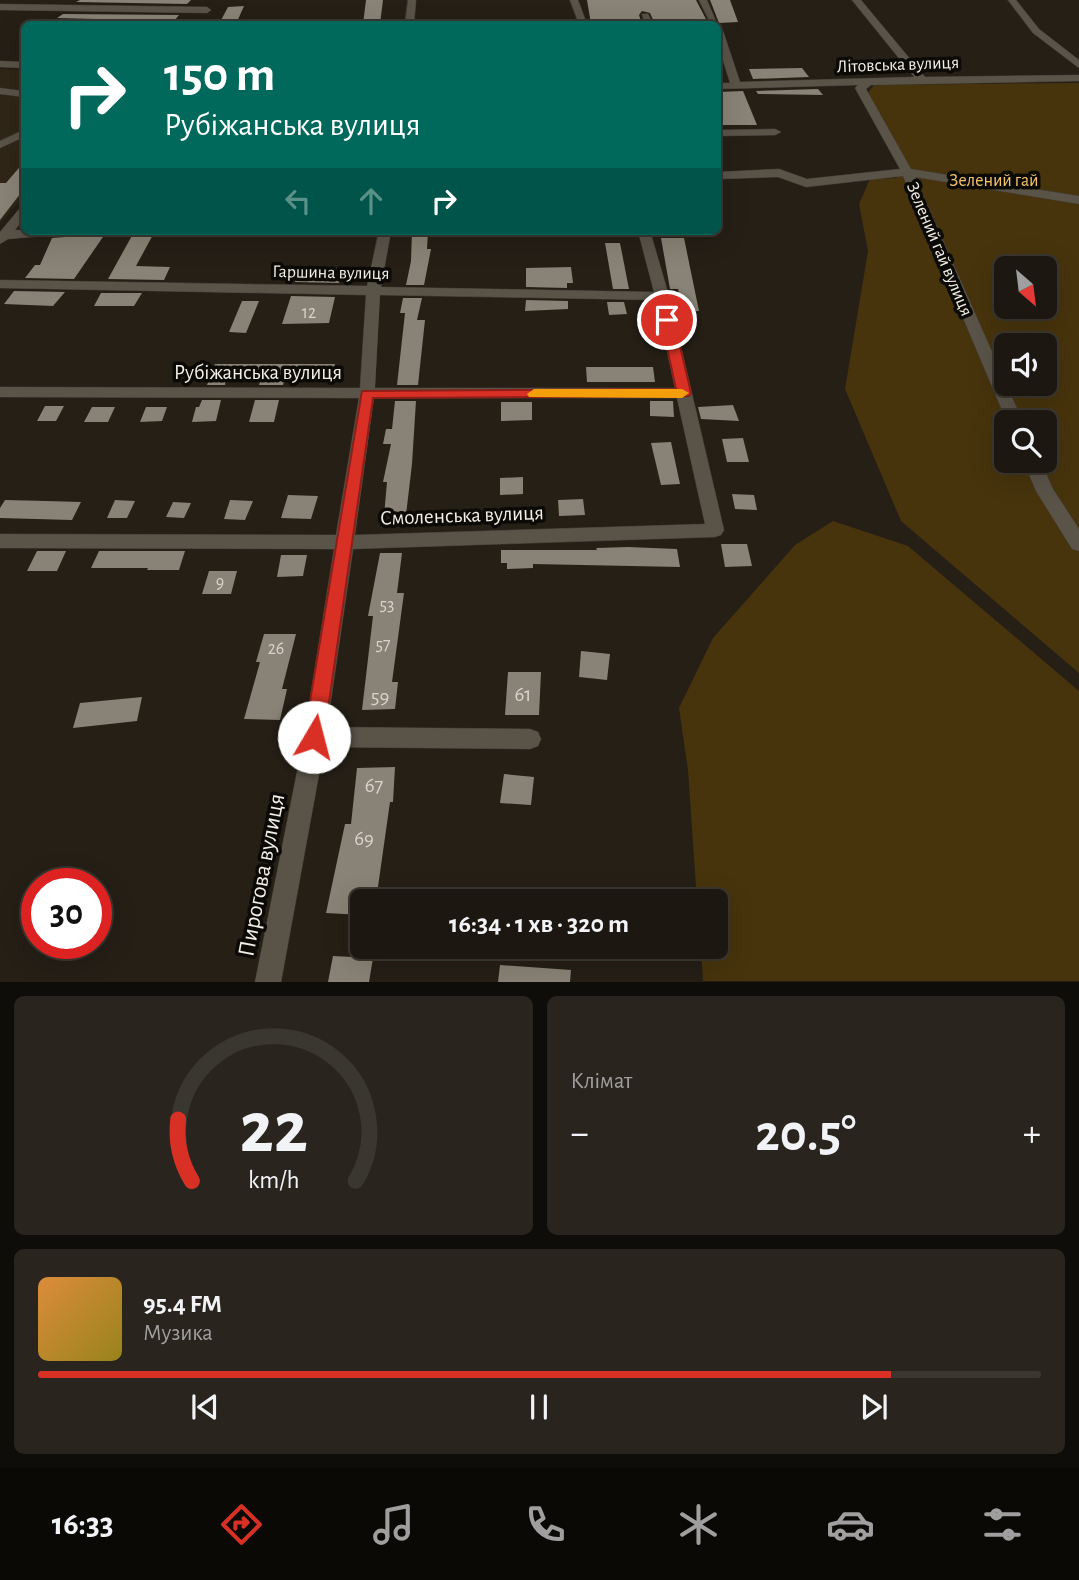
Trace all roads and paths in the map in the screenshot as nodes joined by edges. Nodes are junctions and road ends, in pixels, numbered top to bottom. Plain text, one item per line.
1 (212, 0) edge
2 (412, 0) edge
3 (574, 0) edge
4 (703, 0) edge
5 (856, 0) edge
6 (1012, 0) edge
7 (0, 6) edge
8 (410, 21) edge
9 (582, 21) edge
10 (714, 21) edge
11 (721, 39) edge
12 (0, 64) edge
13 (21, 65) edge
14 (1079, 65) edge
15 (1079, 78) edge
16 (922, 80) junction
17 (867, 83) junction
18 (721, 86) edge
19 (736, 86) junction
20 (0, 91) edge
21 (21, 94) edge
22 (775, 132) dead end
23 (721, 133) edge
24 (21, 134) edge
25 (0, 145) edge
26 (907, 172) junction
27 (721, 176) edge
28 (1079, 200) edge
29 (21, 215) edge
30 (21, 235) edge
31 (384, 235) edge
32 (645, 235) edge
33 (2, 237) edge
34 (0, 284) edge
35 (373, 292) junction
36 (662, 296) junction
37 (0, 391) edge
38 (684, 393) junction
39 (367, 394) junction
40 (1010, 410) edge
41 (1037, 473) edge
42 (0, 541) edge
43 (342, 542) junction
44 (1079, 544) edge
45 (314, 737) junction
46 (530, 739) dead end
47 (268, 982) edge

1 - 7 street
2 - 8 street
3 - 9 street
4 - 10 street
5 - 16 street
6 - 14 street
11 - 19 street
12 - 13 street
15 - 16 street, Літовська вулиця
16 - 17 street, Літовська вулиця
17 - 19 street, Літовська вулиця
17 - 26 street, Зелений гай вулиця
18 - 19 street, Літовська вулиця
20 - 21 street
22 - 23 street
24 - 25 street
26 - 27 street
26 - 28 street
26 - 40 street, Зелений гай вулиця
29 - 33 street
30 - 33 street
31 - 35 street, Пирогова вулиця
32 - 36 street
34 - 35 street, Гаршина вулиця
35 - 36 street, Гаршина вулиця
35 - 39 street, Пирогова вулиця
36 - 38 street
37 - 39 street, Рубіжанська вулиця
38 - 39 street, Рубіжанська вулиця
38 - 43 street, Смоленська вулиця
39 - 43 street, Пирогова вулиця
41 - 44 street
42 - 43 street, Смоленська вулиця
43 - 45 street, Пирогова вулиця
45 - 46 street
45 - 47 street, Пирогова вулиця

